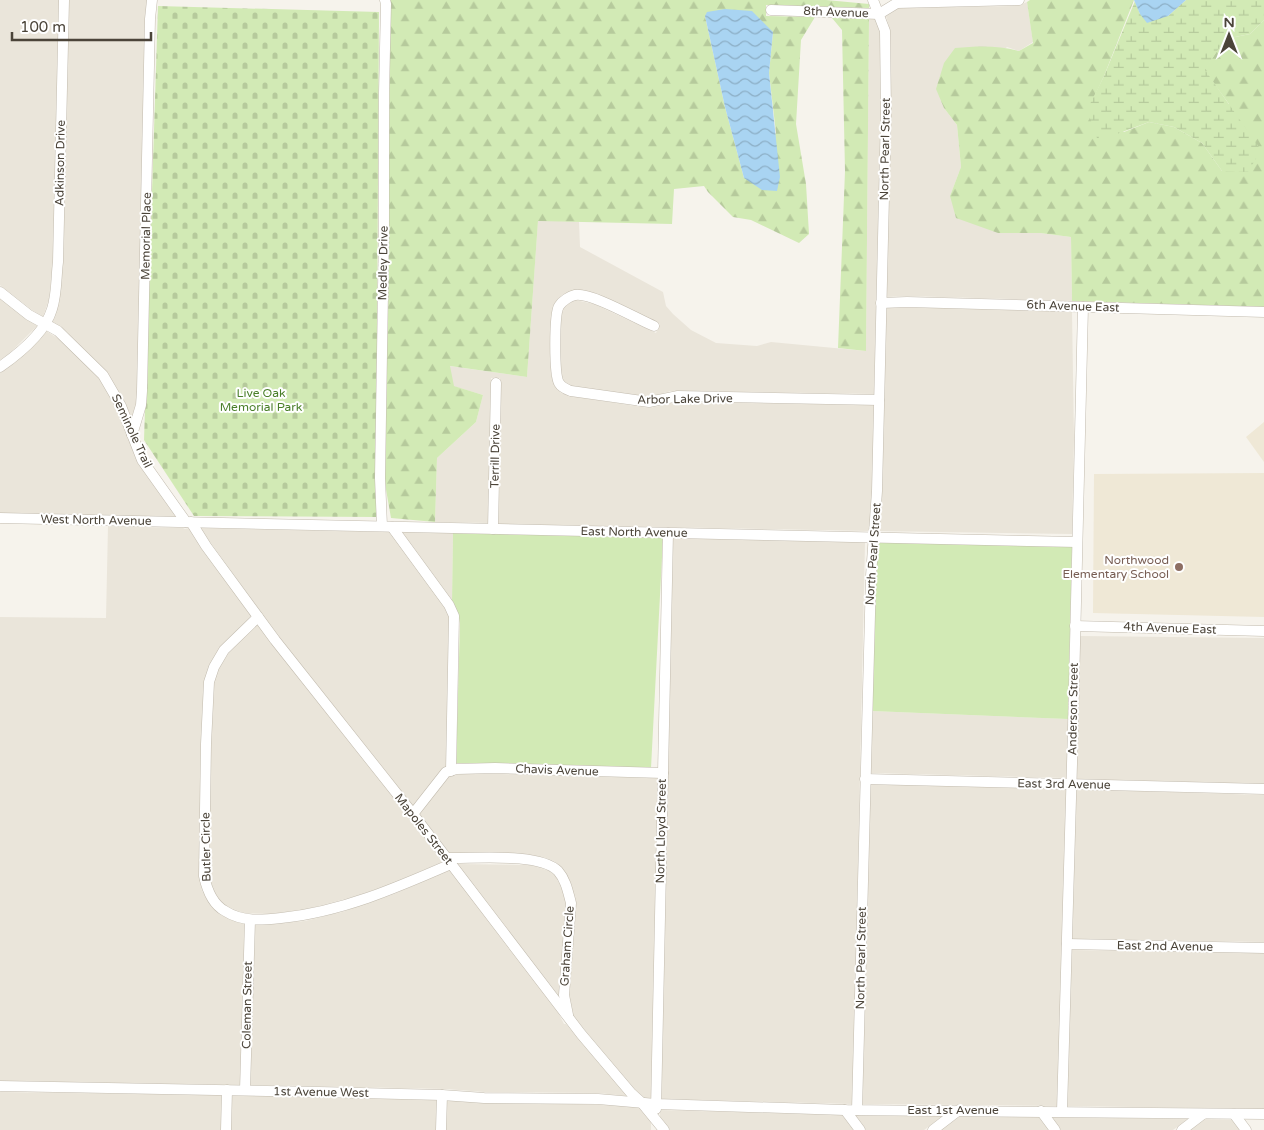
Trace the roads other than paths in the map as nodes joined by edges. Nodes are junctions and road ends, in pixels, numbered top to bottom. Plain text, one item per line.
1 (64, 0) edge
2 (152, 0) edge
3 (385, 0) edge
4 (873, 0) edge
5 (1019, 0) edge
6 (771, 10) dead end
7 (879, 14) junction
8 (0, 292) edge
9 (881, 303) junction
10 (1083, 306) junction
11 (1264, 312) edge
12 (46, 324) junction
13 (654, 326) dead end
14 (0, 367) edge
15 (496, 383) dead end
16 (878, 400) junction
17 (132, 435) junction
18 (0, 518) edge
19 (188, 522) junction
20 (387, 526) junction
21 (493, 529) junction
22 (668, 533) junction
23 (873, 537) junction
24 (1077, 542) junction
25 (258, 617) junction
26 (1075, 626) junction
27 (1264, 631) edge
28 (452, 771) junction
29 (662, 773) junction
30 (865, 779) junction
31 (1071, 784) junction
32 (1264, 789) edge
33 (413, 814) junction
34 (449, 861) junction
35 (250, 920) junction
36 (1067, 944) junction
37 (1264, 948) edge
38 (568, 1018) junction
39 (0, 1086) edge
40 (227, 1090) junction
41 (245, 1090) junction
42 (442, 1095) junction
43 (642, 1103) junction
44 (656, 1104) junction
45 (845, 1110) junction
46 (857, 1110) junction
47 (959, 1110) junction
48 (1041, 1111) junction
49 (1062, 1111) junction
50 (1203, 1114) junction
51 (1234, 1114) junction
52 (1264, 1114) edge
53 (656, 1119) junction
54 (226, 1130) edge
55 (441, 1130) edge
56 (655, 1130) edge
57 (664, 1130) edge
58 (860, 1130) edge
59 (933, 1130) edge
60 (1055, 1130) edge
61 (1182, 1130) edge
62 (1246, 1130) edge

1 - 12 street, Adkinson Drive
2 - 17 street, Memorial Place
3 - 20 street, Medley Drive
4 - 7 street, North Pearl Street
5 - 7 street, 8th Avenue
6 - 7 street, 8th Avenue
7 - 9 street, North Pearl Street
8 - 12 street, Seminole Trail
9 - 10 street, 6th Avenue East
9 - 16 street, North Pearl Street
10 - 11 street, 6th Avenue East
10 - 24 street, Anderson Street
12 - 14 street
12 - 17 street, Seminole Trail
13 - 16 street, Arbor Lake Drive
15 - 21 street, Terrill Drive
16 - 23 street, North Pearl Street
17 - 19 street, Seminole Trail
18 - 19 street, West North Avenue
19 - 20 street, East North Avenue
19 - 25 street, Mapoles Street
20 - 21 street, East North Avenue
20 - 28 street
21 - 22 street, East North Avenue
22 - 23 street, East North Avenue
22 - 29 street, North Lloyd Street
23 - 24 street, East North Avenue
23 - 30 street, North Pearl Street
24 - 26 street, Anderson Street
25 - 33 street, Mapoles Street
25 - 35 street, Butler Circle
26 - 27 street, 4th Avenue East
26 - 31 street, Anderson Street
28 - 29 street, Chavis Avenue
28 - 33 street
29 - 44 street, North Lloyd Street
30 - 31 street, East 3rd Avenue
30 - 46 street, North Pearl Street
31 - 32 street, East 3rd Avenue
31 - 36 street, Anderson Street
33 - 34 street, Mapoles Street
34 - 35 street, Butler Circle
34 - 38 street, Mapoles Street
34 - 38 street, Graham Circle
35 - 41 street, Coleman Street
36 - 37 street, East 2nd Avenue
36 - 49 street, Anderson Street
38 - 43 street, Mapoles Street
39 - 40 street, 1st Avenue West
40 - 41 street, 1st Avenue West
40 - 54 street
41 - 42 street, 1st Avenue West
42 - 43 street, 1st Avenue West
42 - 55 street
43 - 44 street, East 1st Avenue
43 - 53 street, Mapoles Street
44 - 45 street, East 1st Avenue
44 - 53 street, North Lloyd Street
45 - 46 street, East 1st Avenue
45 - 58 street
46 - 47 street, East 1st Avenue
47 - 48 street, East 1st Avenue
47 - 59 street
48 - 49 street, East 1st Avenue
48 - 60 street
49 - 50 street, East 1st Avenue
50 - 51 street, East 1st Avenue
50 - 61 street
51 - 52 street, East 1st Avenue
51 - 62 street
53 - 56 street, North Lloyd Street
53 - 57 street, Mapoles Street

